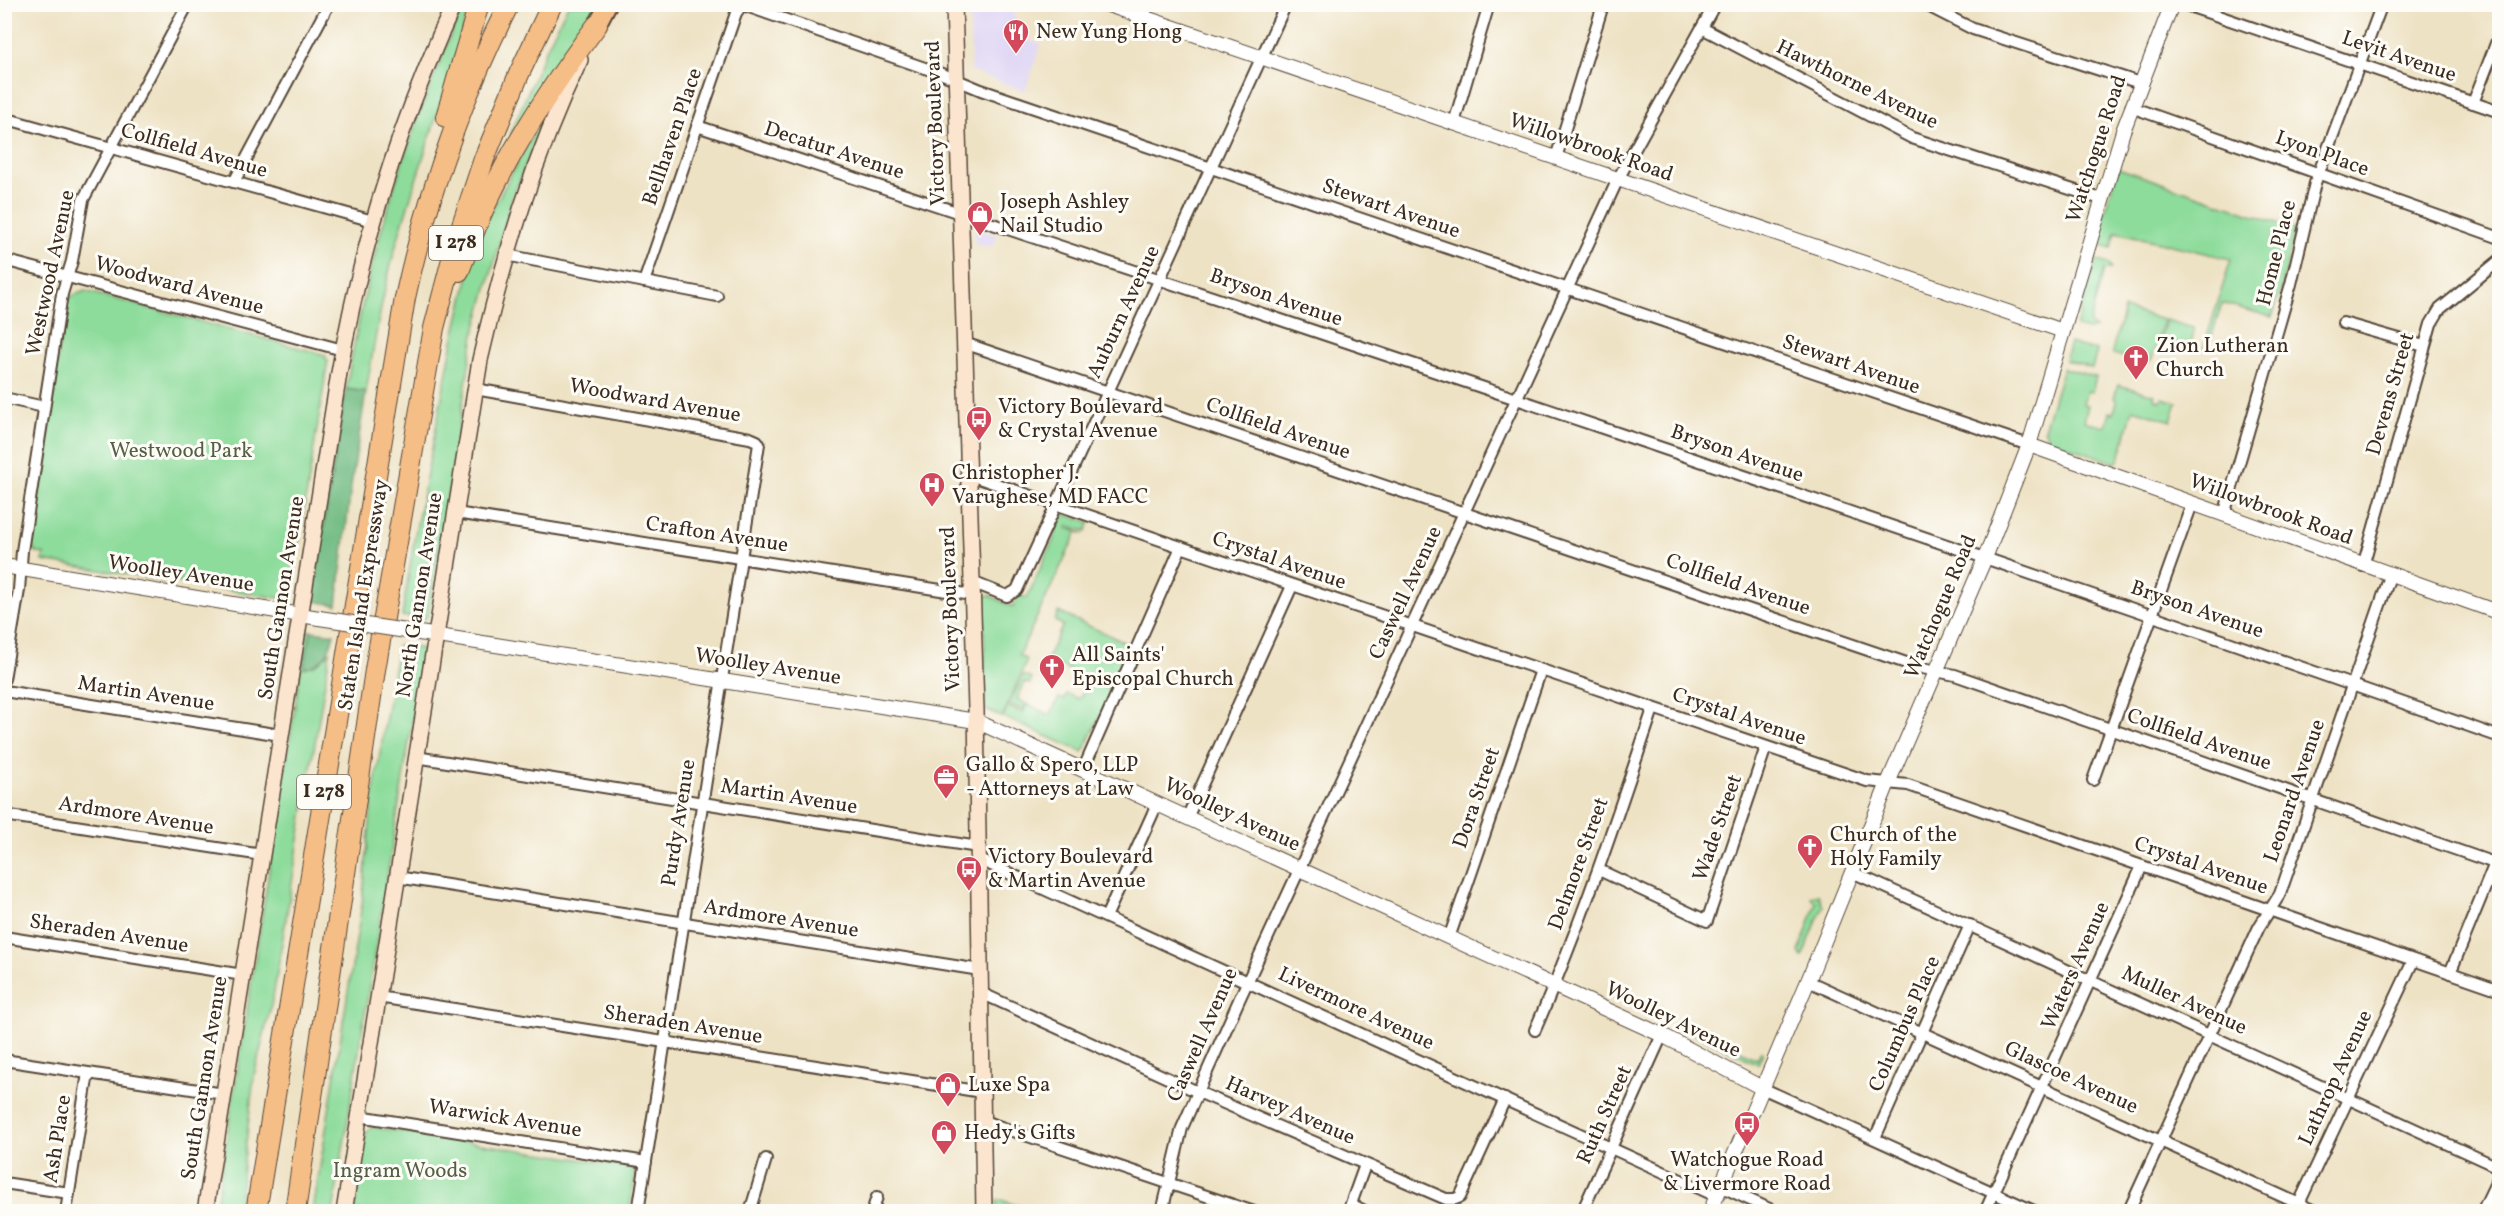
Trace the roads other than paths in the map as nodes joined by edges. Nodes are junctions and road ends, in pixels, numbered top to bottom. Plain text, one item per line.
1 (188, 4) edge
2 (329, 4) edge
3 (454, 4) edge
4 (479, 4) edge
5 (509, 4) edge
6 (552, 4) edge
7 (608, 4) edge
8 (954, 4) edge
9 (1105, 4) edge
10 (1286, 4) edge
11 (1489, 4) edge
12 (1715, 4) edge
13 (1924, 4) edge
14 (2172, 4) edge
15 (2183, 4) edge
16 (2382, 4) edge
17 (741, 6) joint
18 (1603, 6) edge
19 (1146, 11) edge
20 (597, 25) junction
21 (1702, 28) junction
22 (2499, 33) edge
23 (1262, 58) junction
24 (2360, 64) junction
25 (956, 79) junction
26 (2140, 83) junction
27 (2473, 103) junction
28 (2131, 107) junction
29 (2499, 112) edge
30 (4, 118) edge
31 (1454, 123) junction
32 (697, 126) junction
33 (111, 147) junction
34 (1556, 158) junction
35 (1212, 168) junction
36 (2319, 173) junction
37 (1618, 179) junction
38 (234, 182) junction
39 (2101, 199) junction
40 (429, 204) junction
41 (959, 213) junction
42 (373, 221) junction
43 (2499, 238) edge
44 (506, 255) junction
45 (4, 260) edge
46 (2499, 260) edge
47 (67, 276) junction
48 (1161, 279) junction
49 (644, 282) junction
50 (1567, 289) junction
51 (717, 296) dead end
52 (2343, 323) dead end
53 (434, 328) junction
54 (2063, 332) junction
55 (964, 343) junction
56 (2424, 346) junction
57 (343, 350) junction
58 (475, 389) junction
59 (1109, 392) junction
60 (4, 398) edge
61 (1516, 400) junction
62 (44, 407) junction
63 (757, 441) joint
64 (2029, 446) junction
65 (967, 474) junction
66 (1055, 503) junction
67 (2192, 504) junction
68 (456, 513) junction
69 (1464, 513) junction
70 (2224, 515) junction
71 (1181, 547) junction
72 (1984, 558) junction
73 (742, 559) junction
74 (4, 566) edge
75 (2363, 566) junction
76 (20, 569) junction
77 (2390, 576) junction
78 (1292, 586) junction
79 (972, 589) junction
80 (2499, 612) edge
81 (300, 615) junction
82 (2153, 615) junction
83 (1412, 627) junction
84 (436, 636) junction
85 (1541, 670) junction
86 (1937, 671) junction
87 (4, 679) edge
88 (722, 681) junction
89 (2353, 686) junction
90 (4, 691) edge
91 (1653, 709) junction
92 (976, 721) junction
93 (2112, 730) junction
94 (281, 735) junction
95 (2499, 737) edge
96 (1766, 747) junction
97 (416, 757) junction
98 (1083, 770) junction
99 (2093, 780) dead end
100 (1888, 783) junction
101 (2313, 800) junction
102 (702, 803) junction
103 (1157, 804) junction
104 (4, 815) edge
105 (1187, 818) junction
106 (2499, 851) edge
107 (978, 853) junction
108 (262, 855) junction
109 (2497, 864) edge
110 (2142, 866) junction
111 (1300, 869) junction
112 (1599, 870) junction
113 (1852, 872) junction
114 (397, 877) junction
115 (2269, 911) junction
116 (1106, 916) junction
117 (682, 923) junction
118 (1970, 925) junction
119 (4, 937) edge
120 (1449, 938) junction
121 (2413, 961) junction
122 (980, 970) junction
123 (2450, 973) junction
124 (243, 975) junction
125 (2091, 980) junction
126 (1248, 981) junction
127 (1808, 981) junction
128 (1555, 986) junction
129 (2499, 990) edge
130 (981, 993) junction
131 (378, 997) junction
132 (1535, 1030) dead end
133 (1924, 1031) junction
134 (1662, 1035) junction
135 (2209, 1035) junction
136 (664, 1042) junction
137 (4, 1060) edge
138 (88, 1073) junction
139 (2042, 1086) junction
140 (1762, 1088) junction
141 (982, 1092) junction
142 (1198, 1092) junction
143 (224, 1094) junction
144 (2348, 1098) junction
145 (1505, 1099) junction
146 (359, 1116) junction
147 (983, 1121) junction
148 (1875, 1138) junction
149 (2161, 1140) junction
150 (267, 1143) junction
151 (1611, 1148) junction
152 (766, 1159) dead end
153 (646, 1162) junction
154 (1365, 1165) junction
155 (2499, 1168) edge
156 (2499, 1174) edge
157 (4, 1183) edge
158 (1169, 1183) junction
159 (1718, 1191) junction
160 (1994, 1192) junction
161 (69, 1193) junction
162 (877, 1197) dead end
163 (2297, 1207) edge
164 (1349, 1208) edge
165 (2130, 1208) dead end
166 (66, 1212) edge
167 (205, 1212) edge
168 (247, 1212) edge
169 (256, 1212) edge
170 (296, 1212) edge
171 (344, 1212) edge
172 (638, 1212) edge
173 (750, 1212) edge
174 (872, 1212) edge
175 (984, 1212) edge
176 (1162, 1212) edge
177 (1254, 1212) edge
178 (1366, 1212) edge
179 (1582, 1212) edge
180 (1710, 1212) edge
181 (1776, 1212) edge
182 (1984, 1212) edge
183 (2036, 1212) edge
184 (2317, 1212) edge
185 (2482, 1212) edge

1 - 33 street, Westwood Avenue
2 - 38 street
3 - 42 main road, South Gannon Avenue
4 - 40 highway
5 - 40 highway, Staten Island Expressway / I 278
6 - 53 highway, Staten Island Expressway / I 278
7 - 20 main road, North Gannon Avenue
8 - 25 main road, Victory Boulevard
9 - 19 street, Willowbrook Road
10 - 23 street, Auburn Avenue
11 - 31 street
12 - 21 street, Caswell Avenue
13 - 26 street
14 - 26 street, Watchogue Road
15 - 24 street, Levit Avenue
16 - 24 street, Home Place
17 - 25 street, Stewart Avenue
17 - 32 street, Bellhaven Place
18 - 34 street
19 - 23 street, Willowbrook Road
20 - 44 main road, North Gannon Avenue
20 - 53 highway
21 - 37 street, Caswell Avenue
21 - 39 street, Hawthorne Avenue
22 - 27 street
23 - 31 street, Willowbrook Road
23 - 35 street, Auburn Avenue
24 - 27 street, Levit Avenue
24 - 36 street, Home Place
25 - 35 street, Stewart Avenue
25 - 41 main road, Victory Boulevard
26 - 28 street, Watchogue Road
27 - 29 street, Levit Avenue
28 - 36 street, Lyon Place
28 - 39 street, Watchogue Road
30 - 33 street, Collfield Avenue
31 - 34 street, Willowbrook Road
32 - 41 street, Decatur Avenue
32 - 49 street, Bellhaven Place
33 - 38 street, Collfield Avenue
33 - 47 street, Westwood Avenue
34 - 37 street, Willowbrook Road
35 - 48 street, Auburn Avenue
35 - 50 street, Stewart Avenue
36 - 43 street, Lyon Place
36 - 70 street, Home Place
37 - 50 street, Caswell Avenue
37 - 54 street, Willowbrook Road
38 - 42 street, Collfield Avenue
39 - 54 street, Watchogue Road
40 - 150 highway, Staten Island Expressway / I 278
41 - 48 street, Bryson Avenue
41 - 55 main road, Victory Boulevard
42 - 57 main road, South Gannon Avenue
44 - 49 street
44 - 58 main road, North Gannon Avenue
45 - 47 street, Woodward Avenue
46 - 56 street, Devens Street
47 - 57 street, Woodward Avenue
47 - 62 street, Westwood Avenue
48 - 59 street, Auburn Avenue
48 - 61 street, Bryson Avenue
49 - 51 street
50 - 61 street, Caswell Avenue
50 - 64 street, Stewart Avenue
52 - 56 street
53 - 170 highway, Staten Island Expressway / I 278
54 - 64 street, Watchogue Road
55 - 59 street, Collfield Avenue
55 - 65 main road, Victory Boulevard
56 - 75 street, Devens Street
57 - 81 main road, South Gannon Avenue
58 - 63 street, Woodward Avenue
58 - 68 main road, North Gannon Avenue
59 - 66 street, Auburn Avenue
59 - 69 street, Collfield Avenue
60 - 62 street
61 - 69 street, Caswell Avenue
61 - 72 street, Bryson Avenue
62 - 76 street, Westwood Avenue
63 - 73 street, Purdy Avenue
64 - 67 street, Willowbrook Road
64 - 72 street, Watchogue Road
65 - 66 street, Crystal Avenue
65 - 79 main road, Victory Boulevard
66 - 71 street, Crystal Avenue
66 - 79 street, Auburn Avenue
67 - 70 street, Willowbrook Road
67 - 82 street
68 - 73 street, Crafton Avenue
68 - 84 main road, North Gannon Avenue
69 - 83 street, Caswell Avenue
69 - 86 street, Collfield Avenue
70 - 75 street, Willowbrook Road
71 - 78 street, Crystal Avenue
71 - 98 street
72 - 82 street, Bryson Avenue
72 - 86 street, Watchogue Road
73 - 79 street, Crafton Avenue
73 - 88 street, Purdy Avenue
74 - 76 street, Woolley Avenue
75 - 77 street, Willowbrook Road
76 - 81 street, Woolley Avenue
76 - 87 street, Westwood Avenue
77 - 80 street, Willowbrook Road
77 - 89 street, Leonard Avenue
78 - 83 street, Crystal Avenue
78 - 105 street
79 - 92 main road, Victory Boulevard
81 - 84 street, Woolley Avenue, bridge
81 - 94 main road, South Gannon Avenue
82 - 89 street, Bryson Avenue
82 - 93 street
83 - 85 street, Crystal Avenue
83 - 111 street, Caswell Avenue
84 - 88 street, Woolley Avenue
84 - 97 main road, North Gannon Avenue
85 - 91 street, Crystal Avenue
85 - 120 street, Dora Street
86 - 93 street, Collfield Avenue
86 - 100 street, Watchogue Road
88 - 92 street, Woolley Avenue
88 - 102 street, Purdy Avenue
89 - 95 street, Bryson Avenue
89 - 101 street, Leonard Avenue
90 - 94 street, Martin Avenue
91 - 96 street, Crystal Avenue
91 - 112 street, Delmore Street
92 - 98 street, Woolley Avenue
92 - 107 main road, Victory Boulevard
93 - 99 street
93 - 101 street, Collfield Avenue
94 - 108 main road, South Gannon Avenue
96 - 100 street, Crystal Avenue
96 - 112 street, Wade Street
97 - 102 street, Martin Avenue
97 - 114 main road, North Gannon Avenue
98 - 103 street, Woolley Avenue
100 - 110 street, Crystal Avenue
100 - 113 street, Watchogue Road
101 - 109 street, Collfield Avenue
101 - 115 street, Leonard Avenue
102 - 107 street, Martin Avenue
102 - 117 street, Purdy Avenue
103 - 105 street, Woolley Avenue
103 - 116 street
104 - 108 street, Ardmore Avenue
105 - 111 street, Woolley Avenue
106 - 109 street
107 - 116 street, Livermore Avenue
107 - 122 main road, Victory Boulevard
108 - 124 main road, South Gannon Avenue
109 - 123 street
110 - 115 street, Crystal Avenue
110 - 125 street, Waters Avenue
111 - 120 street, Woolley Avenue
111 - 126 street, Caswell Avenue
112 - 128 street, Delmore Street
113 - 118 street, Muller Avenue
113 - 127 street, Watchogue Road
114 - 117 street, Ardmore Avenue
114 - 131 main road, North Gannon Avenue
115 - 121 street, Crystal Avenue
115 - 135 street, Leonard Avenue
116 - 126 street, Livermore Avenue
117 - 122 street, Ardmore Avenue
117 - 136 street, Purdy Avenue
118 - 125 street, Muller Avenue
118 - 133 street, Columbus Place
119 - 124 street, Sheraden Avenue
120 - 128 street, Woolley Avenue
121 - 123 street, Crystal Avenue
121 - 144 street, Lathrop Avenue
122 - 130 main road, Victory Boulevard
123 - 129 street, Crystal Avenue
124 - 143 main road, South Gannon Avenue
125 - 135 street, Muller Avenue
125 - 139 street, Waters Avenue
126 - 142 street, Caswell Avenue
126 - 145 street, Livermore Avenue
127 - 133 street, Glascoe Avenue
127 - 140 street, Watchogue Road
128 - 132 street, Delmore Street
128 - 134 street, Woolley Avenue
130 - 141 main road, Victory Boulevard
130 - 142 street, Harvey Avenue
131 - 136 street, Sheraden Avenue
131 - 146 main road, North Gannon Avenue
133 - 139 street, Glascoe Avenue
133 - 148 street, Columbus Place
134 - 140 street, Woolley Avenue
134 - 151 street, Ruth Street
135 - 144 street, Muller Avenue
135 - 149 street, Leonard Avenue
136 - 141 street, Sheraden Avenue
136 - 153 street, Purdy Avenue
137 - 138 street
138 - 143 street
138 - 161 street, Ash Place
139 - 149 street, Glascoe Avenue
139 - 160 street, Waters Avenue
140 - 148 street, Woolley Avenue
140 - 159 street, Watchogue Road
141 - 147 main road, Victory Boulevard
142 - 154 street, Harvey Avenue
142 - 158 street, Caswell Avenue
143 - 167 main road, South Gannon Avenue
144 - 155 street, Muller Avenue
144 - 163 street, Lathrop Avenue
145 - 151 street, Livermore Avenue
145 - 154 street, Harvey Avenue
146 - 153 street, Warwick Avenue
146 - 171 main road, North Gannon Avenue
147 - 158 street
147 - 175 main road, Victory Boulevard
148 - 160 street, Woolley Avenue
149 - 163 street, Glascoe Avenue
149 - 165 street, Leonard Avenue
150 - 168 highway
150 - 169 highway, Staten Island Expressway / I 278
151 - 159 street, Livermore Avenue
151 - 179 street, Ruth Street
152 - 173 street
153 - 172 street, Purdy Avenue
154 - 164 street
156 - 185 street
157 - 161 street
158 - 176 street, Caswell Avenue
158 - 177 street
159 - 180 street, Watchogue Road
159 - 181 street, Livermore Avenue
160 - 182 street, Waters Avenue
160 - 183 street, Woolley Avenue
161 - 166 street, Ash Place
162 - 174 street
163 - 184 street, Glascoe Avenue
164 - 178 street

